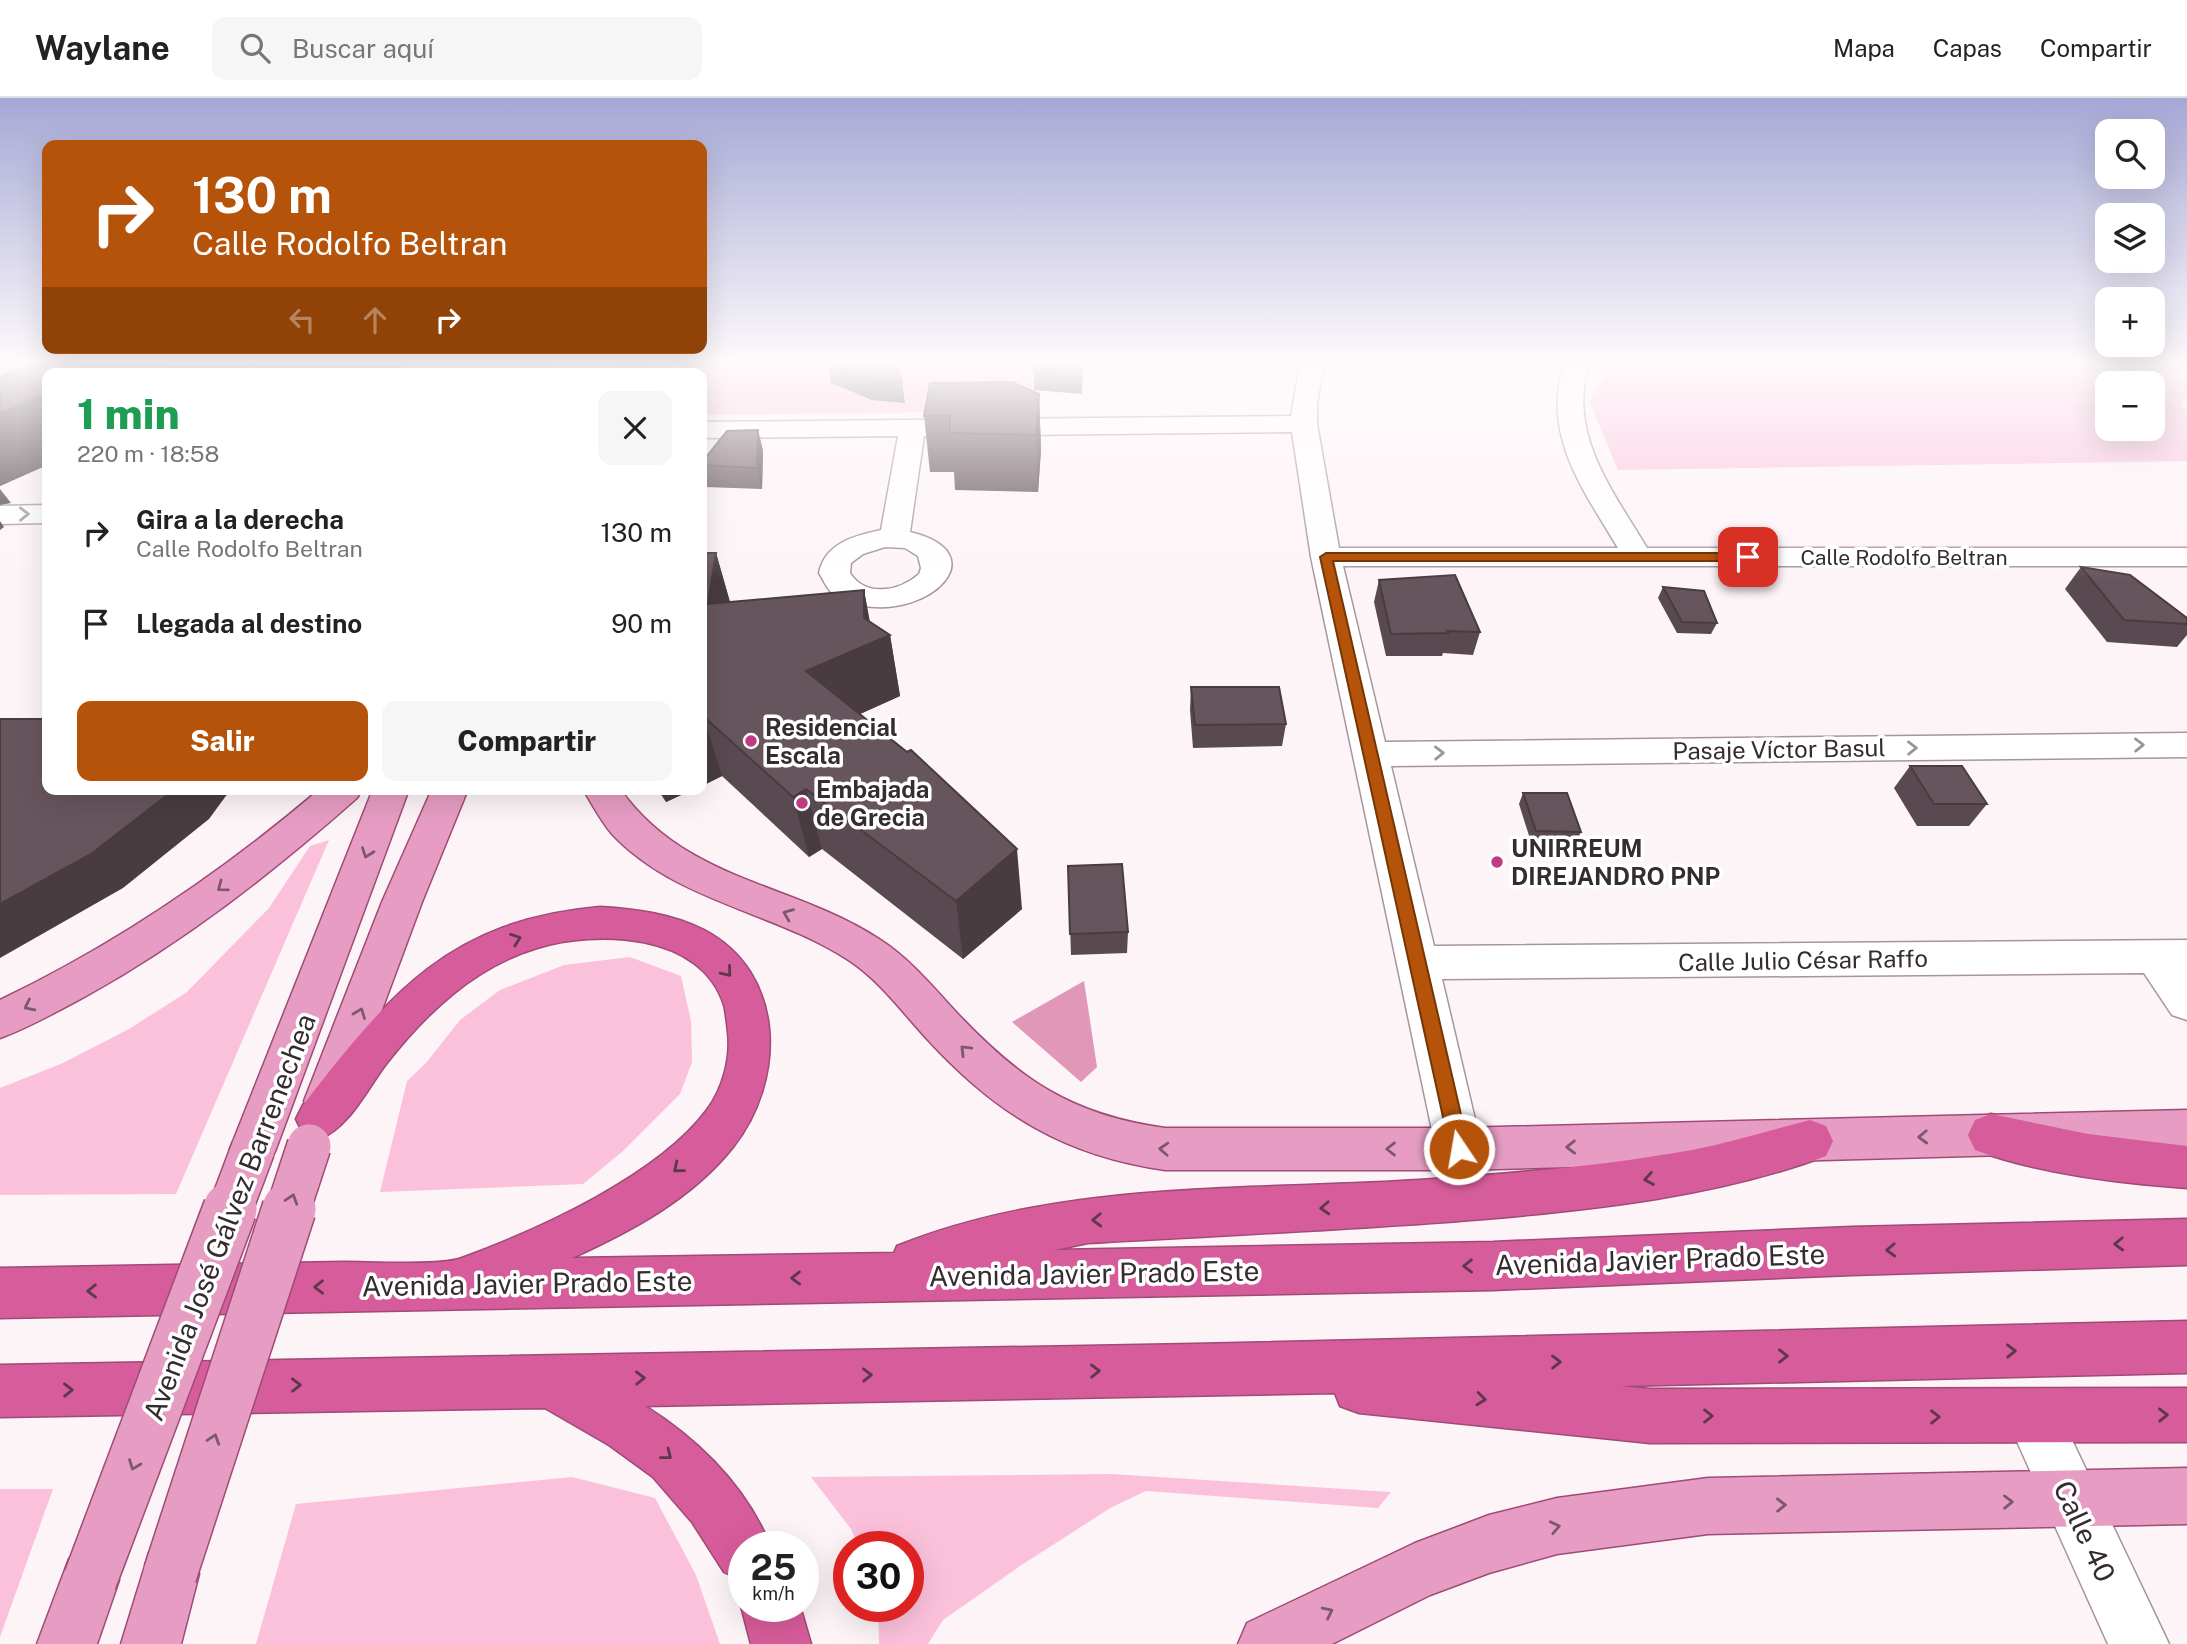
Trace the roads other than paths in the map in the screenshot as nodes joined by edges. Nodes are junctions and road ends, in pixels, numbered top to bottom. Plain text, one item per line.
1 (911, 436) edge
2 (1306, 436) edge
3 (1575, 436) edge
4 (42, 514) edge
5 (0, 515) edge
6 (894, 539) dead end
7 (1326, 557) junction
8 (1638, 557) junction
9 (2187, 557) edge
10 (2187, 745) edge
11 (1371, 754) junction
12 (337, 795) edge
13 (389, 795) edge
14 (447, 795) edge
15 (604, 795) edge
16 (2171, 956) edge
17 (1419, 963) junction
18 (2187, 1003) edge
19 (0, 1020) edge
20 (2187, 1130) edge
21 (314, 1133) junction
22 (1991, 1135) junction
23 (1810, 1141) junction
24 (1459, 1149) junction
25 (2187, 1167) edge
26 (2187, 1242) edge
27 (864, 1277) junction
28 (461, 1284) junction
29 (0, 1293) edge
30 (2187, 1347) edge
31 (1194, 1370) junction
32 (547, 1380) junction
33 (0, 1391) edge
34 (2187, 1415) edge
35 (2033, 1417) junction
36 (2187, 1496) edge
37 (2070, 1501) junction
38 (731, 1531) edge
39 (775, 1622) edge
40 (66, 1644) edge
41 (151, 1644) edge
42 (781, 1644) edge
43 (1268, 1644) edge
44 (2139, 1644) edge

1 - 6 street
2 - 7 street
3 - 8 street
5 -> 4 street
7 - 8 street, Calle Rodolfo Beltran
7 - 11 street
8 - 9 street, Calle Rodolfo Beltran
11 -> 10 street, Pasaje Víctor Basul
11 - 17 street
12 -> 19 main road
13 -> 40 main road, Avenida José Gálvez Barrenechea, bridge
21 -> 14 main road, Avenida José Gálvez Barrenechea
24 -> 15 main road
16 - 17 street, Calle Julio César Raffo
16 - 18 street
17 - 24 street
20 - 22 main road
21 -> 28 highway
41 -> 21 main road, Avenida José Gálvez Barrenechea, bridge
22 -> 23 main road
22 - 25 highway
23 -> 24 main road
23 -> 27 highway
26 -> 27 highway, Avenida Javier Prado Este
27 -> 28 highway, Avenida Javier Prado Este
28 -> 29 highway, Avenida Javier Prado Este
31 -> 30 highway
32 -> 31 highway
31 -> 35 highway
33 -> 32 highway
32 -> 38 highway
35 -> 34 highway
35 - 37 street, Calle 40
36 - 37 main road
43 -> 37 main road
37 - 44 street, Calle 40
39 - 42 highway

